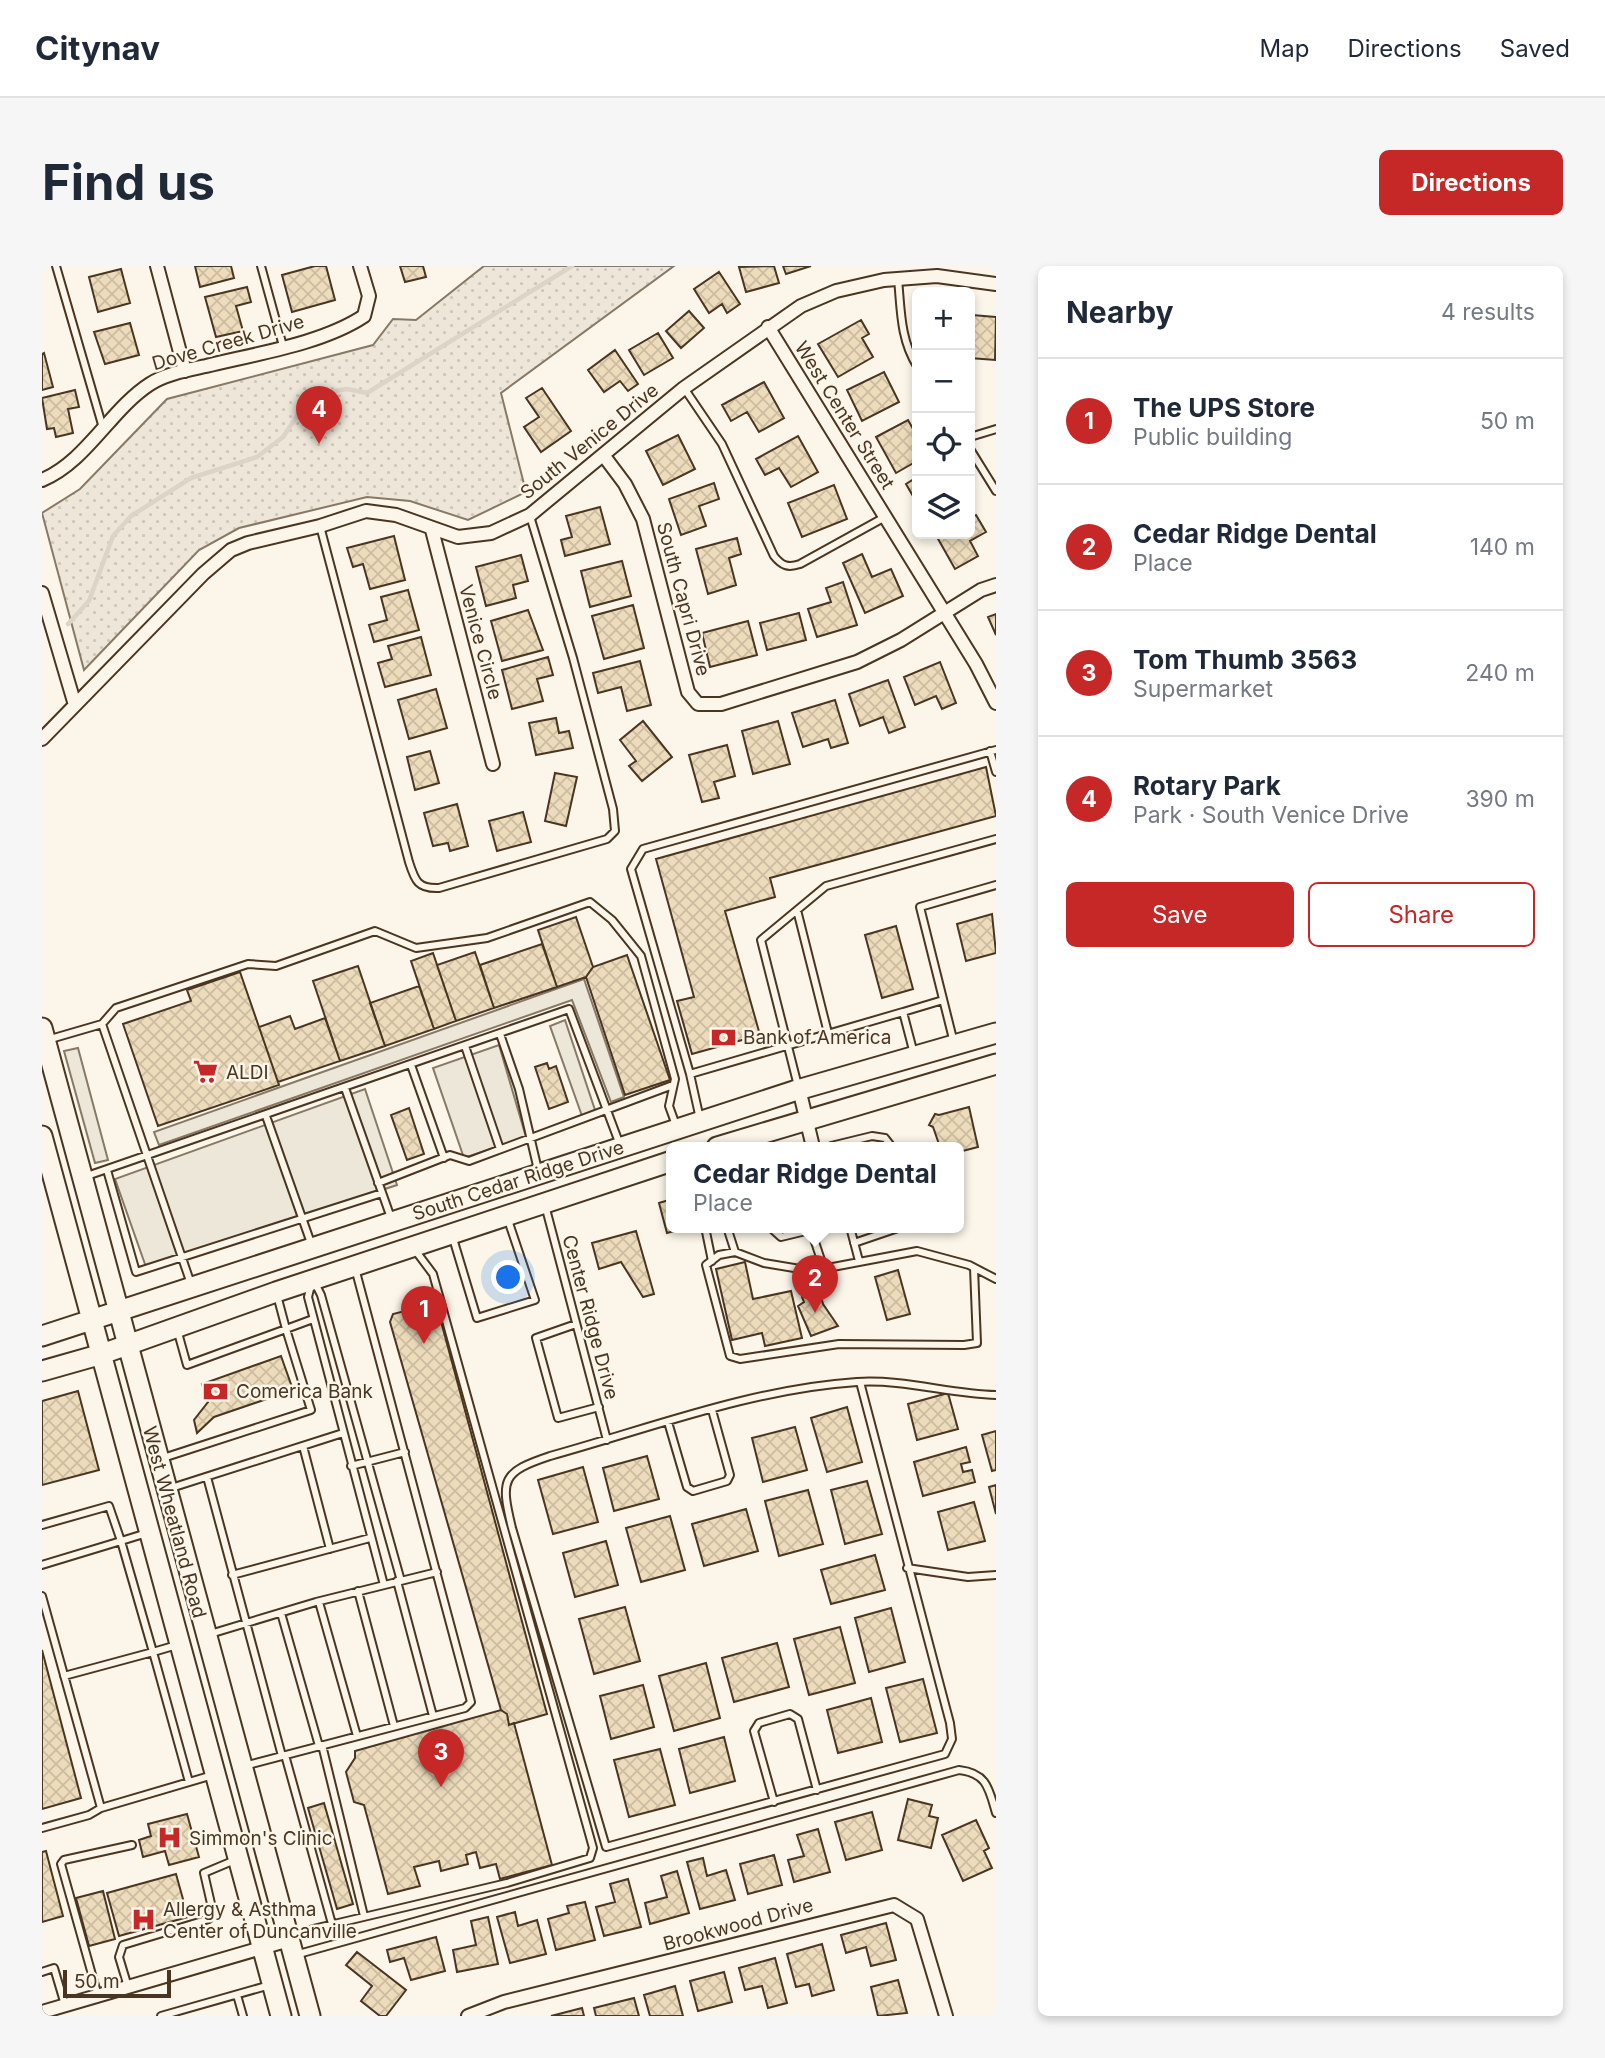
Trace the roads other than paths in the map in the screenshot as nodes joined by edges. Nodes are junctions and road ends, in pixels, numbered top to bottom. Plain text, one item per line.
1 (56, 266) edge
2 (156, 266) edge
3 (261, 266) edge
4 (360, 266) edge
5 (898, 278) junction
6 (996, 284) edge
7 (768, 327) junction
8 (283, 346) junction
9 (912, 357) edge
10 (186, 371) junction
11 (684, 388) junction
12 (996, 429) edge
13 (104, 430) junction
14 (975, 435) edge
15 (604, 456) junction
16 (975, 457) edge
17 (42, 480) edge
18 (996, 491) edge
19 (530, 515) junction
20 (885, 517) junction
21 (320, 526) junction
22 (432, 530) junction
23 (996, 585) edge
24 (42, 593) edge
25 (945, 613) junction
26 (996, 703) edge
27 (75, 705) junction
28 (42, 739) edge
29 (993, 750) edge
30 (493, 764) dead end
31 (996, 772) edge
32 (996, 839) edge
33 (996, 885) edge
34 (797, 910) junction
35 (943, 1000) junction
36 (903, 1012) junction
37 (102, 1024) junction
38 (828, 1033) junction
39 (996, 1033) edge
40 (44, 1034) edge
41 (500, 1034) junction
42 (788, 1045) junction
43 (955, 1045) junction
44 (464, 1046) junction
45 (915, 1056) junction
46 (411, 1065) junction
47 (995, 1069) edge
48 (690, 1074) junction
49 (673, 1085) junction
50 (345, 1088) junction
51 (799, 1089) junction
52 (60, 1093) junction
53 (607, 1112) junction
54 (266, 1116) junction
55 (807, 1118) junction
56 (700, 1121) junction
57 (677, 1128) junction
58 (531, 1138) junction
59 (733, 1142) edge
60 (812, 1142) edge
61 (847, 1142) edge
62 (888, 1142) edge
63 (43, 1145) edge
64 (621, 1146) junction
65 (500, 1149) junction
66 (444, 1157) junction
67 (146, 1158) junction
68 (666, 1163) edge
69 (107, 1170) junction
70 (538, 1172) junction
71 (83, 1177) junction
72 (378, 1183) junction
73 (382, 1193) junction
74 (544, 1202) junction
75 (507, 1215) junction
76 (302, 1220) junction
77 (392, 1221) junction
78 (452, 1233) junction
79 (706, 1233) edge
80 (729, 1233) edge
81 (777, 1233) edge
82 (794, 1233) edge
83 (812, 1233) edge
84 (852, 1233) edge
85 (883, 1233) edge
86 (854, 1243) junction
87 (313, 1247) junction
88 (413, 1247) junction
89 (735, 1252) junction
90 (181, 1256) junction
91 (712, 1261) junction
92 (859, 1261) junction
93 (355, 1266) junction
94 (974, 1268) junction
95 (824, 1269) junction
96 (313, 1279) junction
97 (996, 1279) edge
98 (192, 1287) junction
99 (276, 1292) junction
100 (119, 1312) junction
101 (313, 1319) junction
102 (93, 1321) junction
103 (576, 1324) junction
104 (177, 1327) junction
105 (286, 1329) junction
106 (42, 1336) edge
107 (127, 1344) junction
108 (102, 1354) junction
109 (42, 1371) edge
110 (860, 1382) junction
111 (996, 1395) edge
112 (599, 1407) junction
113 (712, 1410) junction
114 (668, 1422) junction
115 (343, 1433) junction
116 (607, 1440) junction
117 (303, 1446) junction
118 (405, 1452) junction
119 (158, 1460) junction
120 (368, 1462) junction
121 (351, 1466) junction
122 (207, 1477) junction
123 (166, 1490) junction
124 (42, 1525) edge
125 (149, 1533) junction
126 (370, 1538) junction
127 (121, 1541) junction
128 (330, 1549) junction
129 (42, 1565) edge
130 (907, 1568) junction
131 (437, 1572) junction
132 (232, 1575) junction
133 (996, 1576) edge
134 (399, 1581) junction
135 (384, 1585) junction
136 (358, 1591) junction
137 (42, 1596) edge
138 (319, 1602) junction
139 (281, 1613) junction
140 (244, 1623) junction
141 (206, 1635) junction
142 (179, 1644) junction
143 (153, 1651) junction
144 (64, 1676) junction
145 (433, 1716) junction
146 (394, 1727) junction
147 (356, 1736) junction
148 (320, 1746) junction
149 (284, 1755) junction
150 (242, 1766) junction
151 (215, 1775) junction
152 (189, 1782) junction
153 (817, 1790) junction
154 (774, 1802) junction
155 (101, 1808) junction
156 (996, 1813) edge
157 (42, 1828) edge
158 (131, 1845) dead end
159 (238, 1859) junction
160 (364, 1916) junction
161 (331, 1924) junction
162 (262, 1948) junction
163 (291, 1948) junction
164 (42, 1972) edge
165 (272, 1985) junction
166 (128, 1987) junction
167 (236, 1995) junction
168 (98, 1996) junction
169 (65, 2005) junction
170 (42, 2012) edge
171 (161, 2016) edge
172 (243, 2016) edge
173 (281, 2016) edge
174 (310, 2016) edge
175 (468, 2016) edge
176 (946, 2016) edge

1 - 13 lane
2 - 10 street
3 - 8 lane
4 - 8 street, Dove Creek Drive
5 - 6 street, South Venice Drive
5 - 7 street, South Venice Drive
5 - 9 lane
7 - 11 street, South Venice Drive
7 - 20 street, West Center Street
8 - 10 street, Dove Creek Drive
10 - 13 street, Dove Creek Drive
11 - 15 street, South Venice Drive
11 - 20 lane
12 - 14 lane
13 - 17 street, Dove Creek Drive
15 - 19 street, South Venice Drive
15 - 25 street, South Capri Drive
16 - 18 lane
19 - 21 lane
19 - 22 street, South Venice Drive
20 - 25 street, West Center Street
21 - 22 street, South Venice Drive
21 - 27 street, South Venice Drive
22 - 30 street, Venice Circle
23 - 25 street
24 - 27 street
25 - 26 street, West Center Street
27 - 28 street, South Venice Drive
29 - 31 lane
29 - 48 lane
32 - 34 lane
33 - 35 lane
34 - 38 lane
34 - 42 lane
35 - 36 lane
35 - 43 lane
36 - 38 lane
36 - 45 lane
37 - 40 lane
37 - 49 lane
37 - 67 lane
38 - 42 lane
39 - 43 main road, South Cedar Ridge Drive
40 - 52 main road, West Wheatland Road
41 - 44 lane
41 - 53 lane
41 - 58 lane
42 - 48 lane
42 - 51 lane
43 - 45 main road, South Cedar Ridge Drive
44 - 46 lane
44 - 65 lane
45 - 51 main road, South Cedar Ridge Drive
46 - 50 lane
46 - 66 lane
47 - 55 main road
48 - 56 lane
49 - 53 lane
49 - 57 lane
50 - 54 lane
50 - 72 lane
51 - 55 street
51 - 56 main road, South Cedar Ridge Drive
52 - 63 main road
52 - 71 main road, West Wheatland Road
53 - 58 lane
53 - 64 lane
54 - 67 lane
54 - 76 lane
55 - 59 main road
55 - 60 street
56 - 57 main road, South Cedar Ridge Drive
57 - 64 main road, South Cedar Ridge Drive
58 - 65 lane
58 - 70 lane
61 - 62 lane
63 - 102 main road, West Wheatland Road
64 - 70 main road, South Cedar Ridge Drive
65 - 66 lane
66 - 72 lane
67 - 69 lane
67 - 90 lane
68 - 74 main road, South Cedar Ridge Drive
69 - 71 lane
69 - 90 lane
70 - 74 main road
70 - 77 main road, South Cedar Ridge Drive
71 - 100 main road, West Wheatland Road
72 - 73 lane
73 - 76 lane
73 - 77 lane
74 - 75 main road, South Cedar Ridge Drive
74 - 103 lane, Center Ridge Drive
75 - 78 main road, South Cedar Ridge Drive
75 - 78 lane
76 - 87 lane
76 - 90 lane
77 - 87 main road, South Cedar Ridge Drive
78 - 88 main road, South Cedar Ridge Drive
79 - 91 lane
80 - 89 lane
81 - 82 lane
83 - 95 lane
84 - 86 lane
85 - 86 lane
86 - 92 lane
87 - 96 main road
87 - 98 main road, South Cedar Ridge Drive
88 - 93 main road, South Cedar Ridge Drive
88 - 160 lane
89 - 91 lane
89 - 95 lane
90 - 98 lane
91 - 94 lane
92 - 94 lane
92 - 95 lane
93 - 96 main road, South Cedar Ridge Drive
93 - 118 lane
94 - 97 lane
96 - 99 main road, South Cedar Ridge Drive
96 - 101 lane
96 - 120 lane
98 - 100 main road, South Cedar Ridge Drive
99 - 104 main road, South Cedar Ridge Drive
99 - 105 lane
100 - 102 main road, South Cedar Ridge Drive
100 - 107 main road, West Wheatland Road
101 - 105 lane
101 - 115 lane
102 - 106 main road, South Cedar Ridge Drive
102 - 108 main road, West Wheatland Road
103 - 112 lane, Center Ridge Drive
103 - 112 lane
104 - 105 lane
104 - 107 main road, South Cedar Ridge Drive
105 - 119 lane
107 - 108 main road, South Cedar Ridge Drive
107 - 119 main road, West Wheatland Road
108 - 109 main road, South Cedar Ridge Drive
108 - 125 main road, West Wheatland Road
110 - 111 lane
110 - 113 lane
110 - 130 lane
112 - 116 lane, Center Ridge Drive
113 - 114 lane
113 - 114 lane
114 - 116 lane
115 - 117 lane
115 - 121 lane
116 - 154 lane
117 - 122 lane
117 - 128 lane
118 - 120 lane
118 - 131 lane
119 - 123 main road, West Wheatland Road
120 - 121 lane
120 - 134 lane
121 - 126 lane
122 - 123 lane
122 - 132 lane
123 - 141 main road, West Wheatland Road
124 - 127 lane
125 - 127 lane
125 - 142 main road, West Wheatland Road
126 - 128 lane
126 - 135 lane
127 - 129 lane
127 - 143 lane
128 - 132 lane
130 - 133 lane
130 - 153 lane
131 - 134 lane
131 - 145 lane
132 - 140 lane
134 - 135 lane
134 - 145 lane
135 - 136 lane
136 - 138 lane
136 - 146 lane
137 - 144 lane
138 - 139 lane
138 - 147 lane
139 - 140 lane
139 - 148 lane
140 - 141 lane
140 - 149 lane
141 - 142 main road
141 - 150 main road, West Wheatland Road
142 - 143 lane
142 - 151 main road, West Wheatland Road
143 - 144 lane
143 - 152 lane
144 - 155 lane
145 - 146 lane
146 - 147 lane
147 - 148 lane
148 - 149 lane
148 - 160 lane
149 - 150 lane
149 - 161 lane
150 - 163 main road, West Wheatland Road
151 - 152 lane
151 - 159 main road, West Wheatland Road
152 - 155 lane
153 - 154 lane
153 - 154 lane
155 - 157 lane
156 - 163 lane
158 - 168 lane
159 - 162 main road, West Wheatland Road
159 - 166 lane
160 - 161 lane
161 - 163 lane
162 - 163 street
162 - 165 main road, West Wheatland Road
162 - 166 street
163 - 174 main road, West Wheatland Road
164 - 169 lane
165 - 167 lane
165 - 173 main road, West Wheatland Road
166 - 168 street
167 - 171 lane
167 - 172 lane
168 - 169 street
169 - 170 street
175 - 176 street, Brookwood Drive

